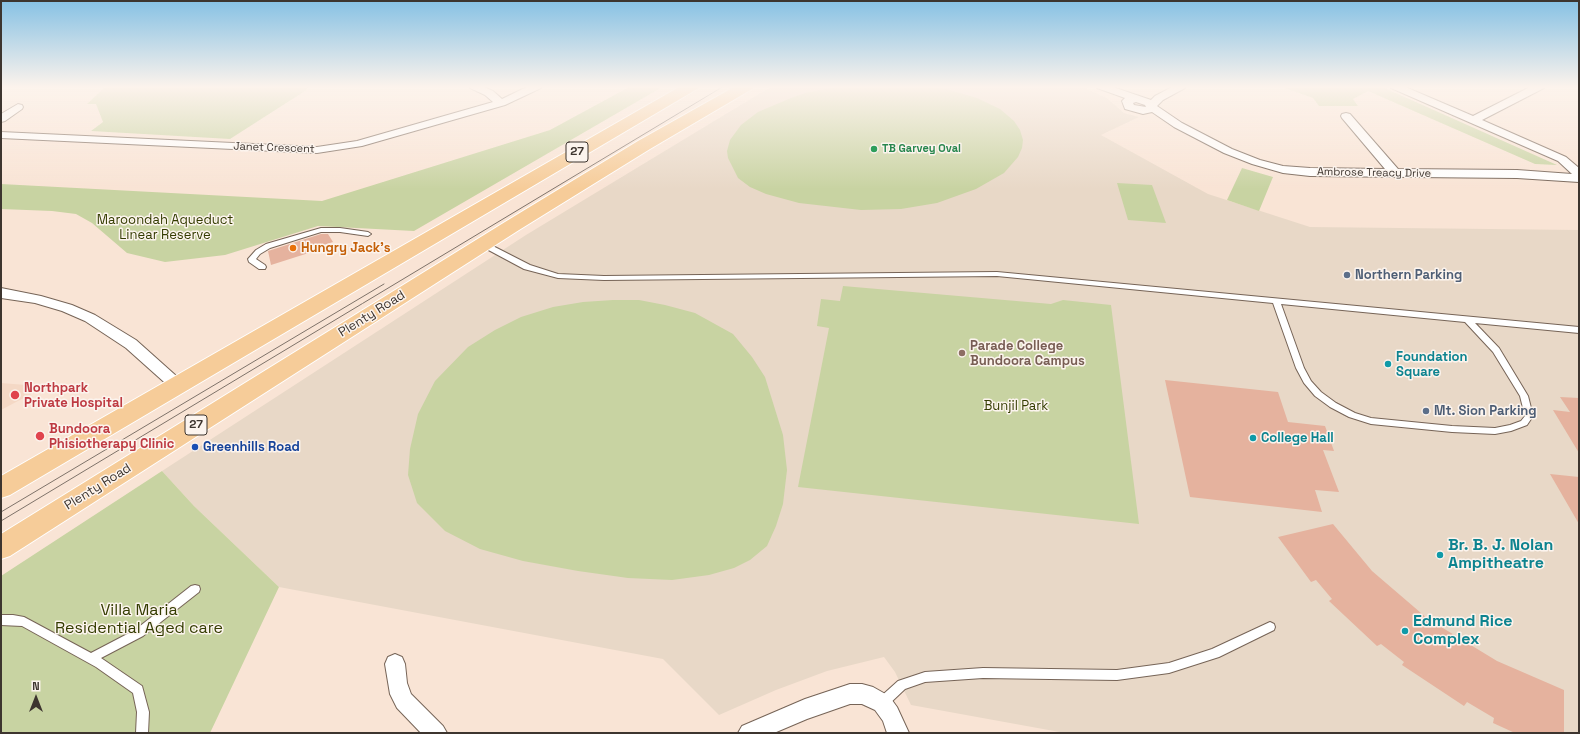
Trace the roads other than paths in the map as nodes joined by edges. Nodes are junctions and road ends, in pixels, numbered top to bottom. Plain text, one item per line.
1 (441, 120) edge
2 (633, 120) edge
3 (687, 120) edge
4 (1171, 120) edge
5 (1350, 120) edge
6 (1473, 120) edge
7 (1, 135) edge
8 (1395, 173) junction
9 (1579, 174) edge
10 (1579, 178) edge
11 (452, 225) junction
12 (368, 234) dead end
13 (483, 244) junction
14 (262, 267) dead end
15 (1, 293) edge
16 (1276, 300) junction
17 (1468, 320) junction
18 (1579, 330) edge
19 (178, 386) junction
20 (1, 488) edge
21 (1, 548) edge
22 (195, 589) dead end
23 (1, 620) edge
24 (1270, 627) dead end
25 (91, 658) junction
26 (395, 664) dead end
27 (882, 703) junction
28 (142, 733) edge
29 (436, 733) edge
30 (749, 733) edge
31 (898, 733) edge

1 - 7 street, Janet Crescent
2 - 11 highway, 27
3 - 13 highway, Plenty Road / 27
4 - 8 street, Ambrose Treacy Drive
5 - 8 street
6 - 9 street
8 - 10 street, Ambrose Treacy Drive
11 - 13 highway
11 - 19 highway, 27
12 - 14 lane
13 - 16 lane
13 - 21 highway, Plenty Road / 27
15 - 19 street
16 - 17 lane
16 - 17 lane
17 - 18 lane
19 - 20 highway, 27
22 - 25 lane
23 - 25 lane
24 - 27 lane
25 - 28 lane
26 - 29 street
27 - 30 street
27 - 31 street

